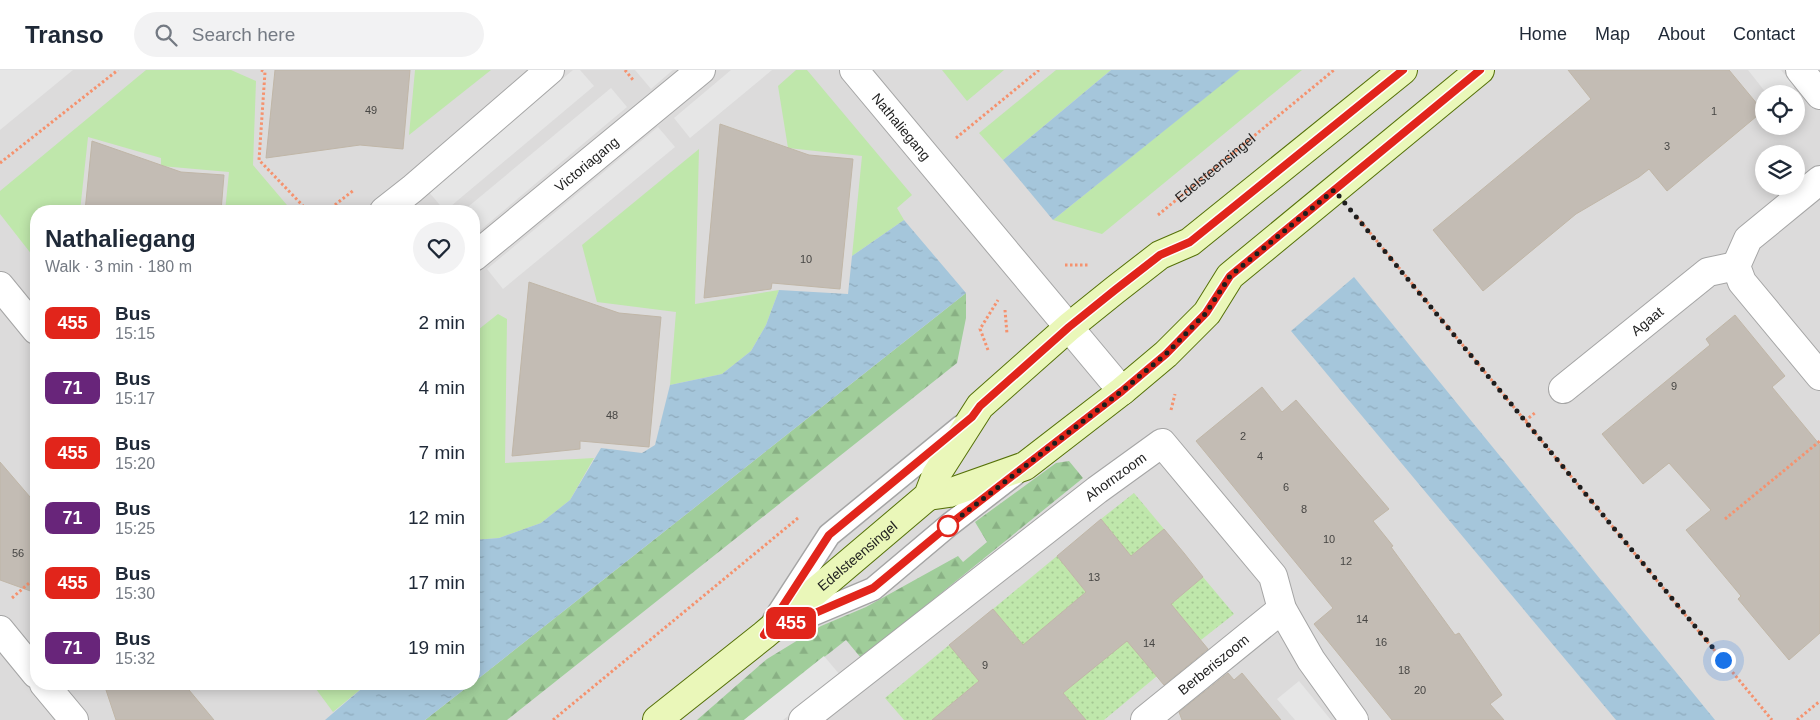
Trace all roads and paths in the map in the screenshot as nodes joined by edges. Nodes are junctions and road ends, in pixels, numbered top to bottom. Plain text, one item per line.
1 (118, 70) edge
2 (261, 70) edge
3 (550, 70) edge
4 (701, 70) edge
5 (854, 70) edge
6 (1038, 70) edge
7 (1334, 70) edge
8 (1402, 70) edge
9 (1480, 70) edge
10 (1800, 70) edge
11 (1820, 95) edge
12 (1276, 118) junction
13 (1302, 151) junction
14 (931, 160) junction
15 (0, 163) edge
16 (1820, 180) edge
17 (1334, 190) junction
18 (302, 205) edge
19 (392, 205) edge
20 (1156, 216) dead end
21 (480, 252) edge
22 (1736, 266) junction
23 (0, 286) edge
24 (30, 323) edge
25 (1069, 327) junction
26 (1820, 376) edge
27 (1563, 388) dead end
28 (1122, 391) junction
29 (972, 417) junction
30 (1820, 441) edge
31 (1025, 466) junction
32 (928, 496) junction
33 (1725, 519) dead end
34 (30, 583) edge
35 (7, 602) dead end
36 (1282, 610) junction
37 (0, 630) edge
38 (764, 635) junction
39 (30, 667) edge
40 (49, 690) edge
41 (1820, 701) edge
42 (74, 720) edge
43 (657, 720) edge
44 (803, 720) edge
45 (1145, 720) edge
46 (1354, 720) edge
47 (1772, 720) edge
48 (1797, 720) edge

1 - 15 path
2 - 18 path
3 - 19 street
4 - 21 street, Victoriagang
5 - 14 street, Nathaliegang
6 - 14 path
7 - 12 path, Edelsteensingel
8 - 13 street, Edelsteensingel
9 - 17 street, Edelsteensingel
10 - 11 street
12 - 13 path
12 - 20 path, Edelsteensingel
13 - 25 street, Edelsteensingel
14 - 25 street, Nathaliegang
16 - 22 street
17 - 28 street, Edelsteensingel
17 - 47 path
22 - 26 street
22 - 27 street, Agaat
23 - 24 street
25 - 28 street, Nathaliegang
25 - 29 street, Edelsteensingel
28 - 31 street, Edelsteensingel
29 - 32 street, Edelsteensingel
29 - 38 lane, Edelsteensingel
30 - 33 path
31 - 32 street, Edelsteensingel
31 - 38 lane, Edelsteensingel
32 - 38 street, Edelsteensingel
34 - 35 path
36 - 44 street, Ahornzoom
36 - 45 street, Berberiszoom
36 - 46 street, Ahornzoom
37 - 39 street
38 - 43 street, Edelsteensingel
40 - 42 street
41 - 48 path

